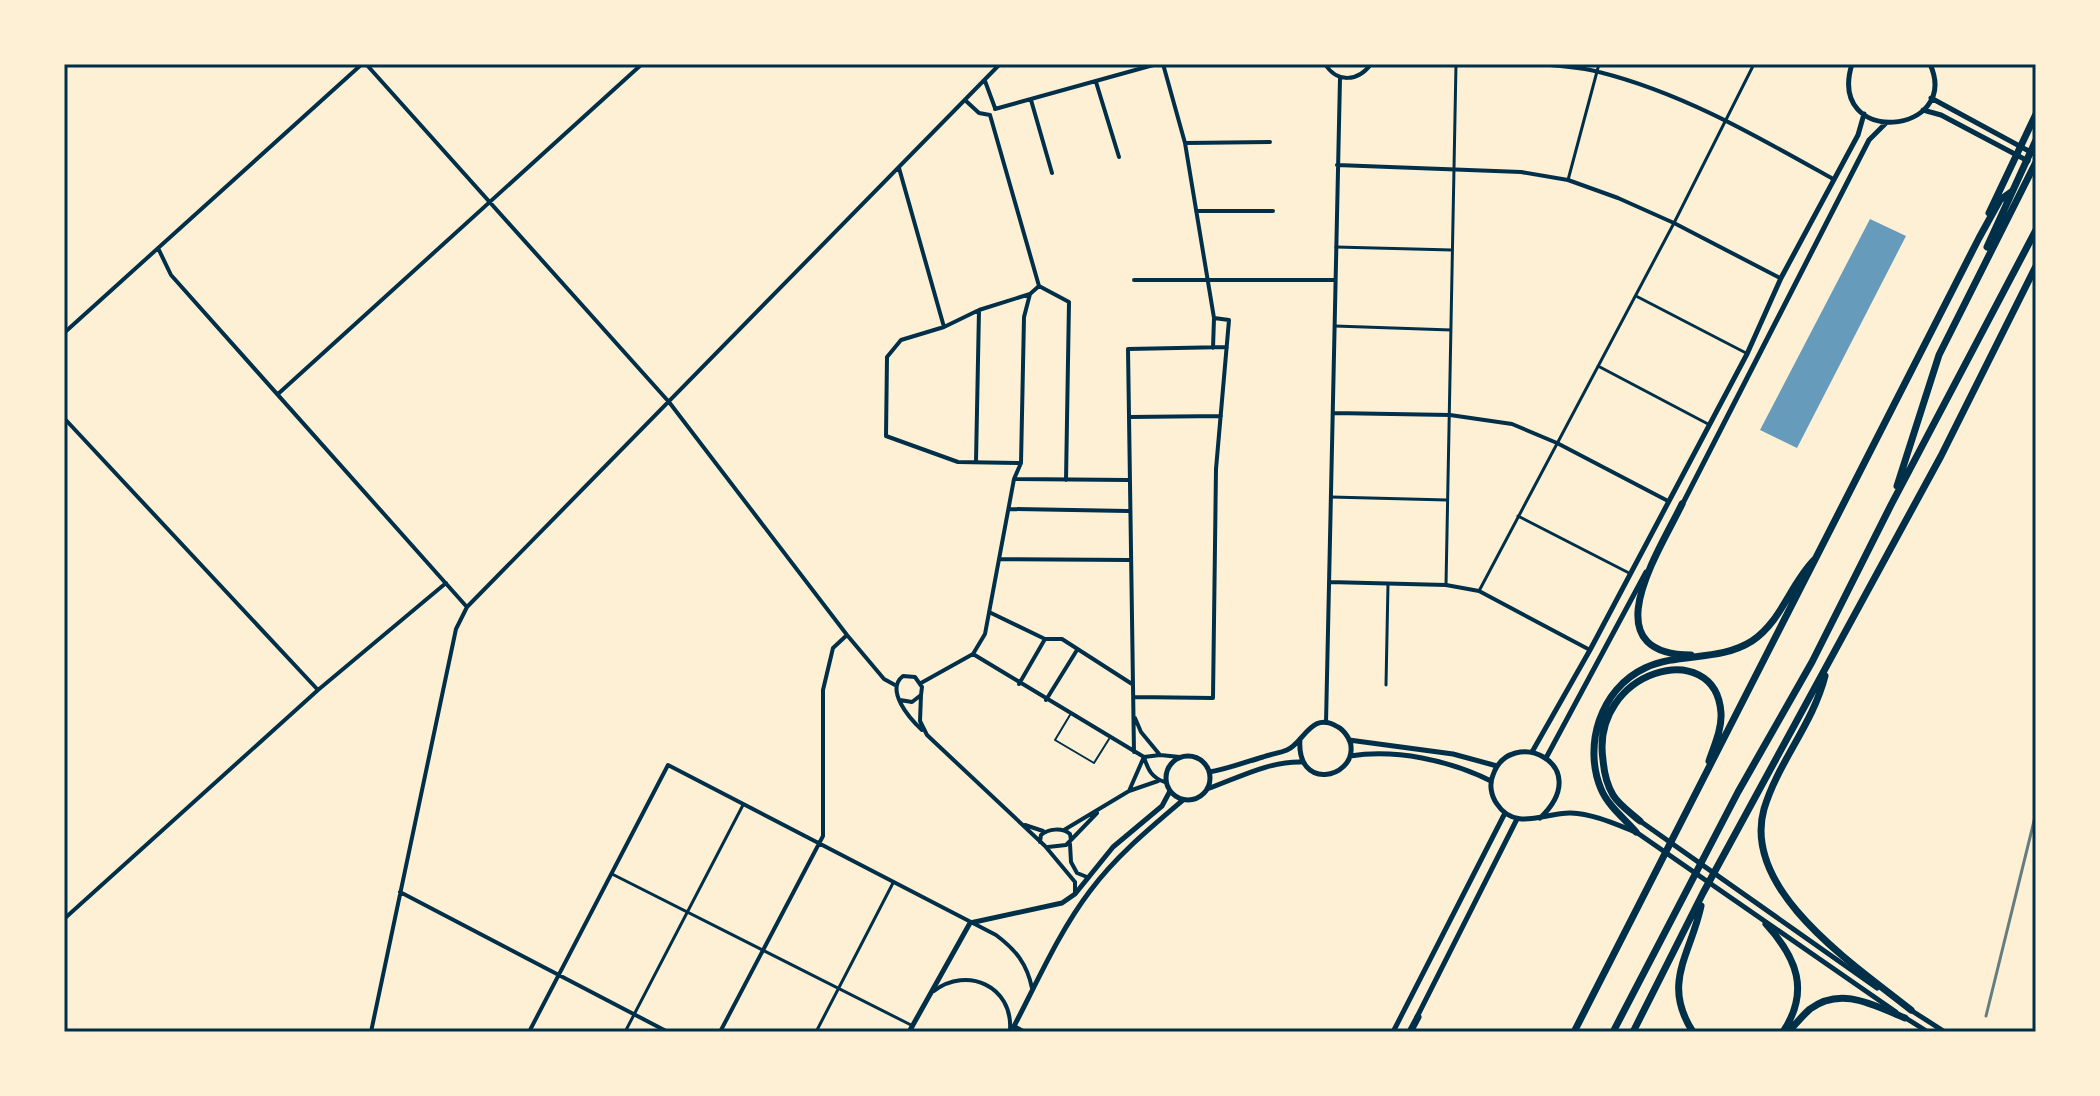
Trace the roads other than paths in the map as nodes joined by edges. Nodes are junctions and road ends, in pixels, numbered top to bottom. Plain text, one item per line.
1 (364, 64) edge
2 (642, 64) edge
3 (1000, 64) edge
4 (1157, 64) edge
5 (1163, 64) edge
6 (1325, 64) edge
7 (1371, 64) edge
8 (1456, 64) edge
9 (1544, 64) edge
10 (1599, 64) edge
11 (1754, 64) edge
12 (1850, 66) edge
13 (1931, 66) edge
14 (1597, 71) junction
15 (1340, 78) junction
16 (985, 81) junction
17 (1096, 82) junction
18 (1931, 98) junction
19 (1031, 100) junction
20 (966, 101) junction
21 (995, 109) junction
22 (1923, 110) junction
23 (1864, 114) junction
24 (2036, 114) edge
25 (990, 115) junction
26 (1726, 120) junction
27 (1885, 124) junction
28 (2036, 140) edge
29 (1270, 142) dead end
30 (1185, 143) junction
31 (2036, 155) edge
32 (1119, 157) dead end
33 (2036, 164) edge
34 (1337, 165) junction
35 (899, 168) junction
36 (1454, 169) junction
37 (1052, 173) dead end
38 (1833, 179) junction
39 (1568, 180) junction
40 (2011, 192) junction
41 (491, 202) junction
42 (1196, 211) junction
43 (1273, 211) dead end
44 (1674, 223) junction
45 (2036, 230) edge
46 (1979, 238) junction
47 (1336, 247) junction
48 (158, 248) junction
49 (1452, 250) junction
50 (2036, 266) edge
51 (2036, 277) edge
52 (1781, 278) junction
53 (1134, 280) dead end
54 (1207, 280) junction
55 (1336, 280) junction
56 (2027, 283) junction
57 (1039, 286) junction
58 (1971, 286) junction
59 (1030, 294) junction
60 (1636, 296) junction
61 (979, 310) junction
62 (1214, 318) junction
63 (1335, 326) junction
64 (944, 327) junction
65 (1451, 330) junction
66 (64, 333) edge
67 (1227, 347) junction
68 (1213, 348) junction
69 (1747, 354) junction
70 (1598, 366) junction
71 (278, 394) junction
72 (669, 402) junction
73 (1333, 413) junction
74 (1450, 415) junction
75 (1221, 416) junction
76 (1130, 417) junction
77 (64, 418) edge
78 (1709, 425) junction
79 (1557, 443) junction
80 (976, 461) junction
81 (1021, 463) junction
82 (1014, 479) junction
83 (1066, 480) junction
84 (1129, 480) junction
85 (1331, 497) junction
86 (1447, 500) junction
87 (1668, 501) junction
88 (1682, 504) junction
89 (1891, 505) junction
90 (1009, 509) junction
91 (1128, 511) junction
92 (1518, 516) junction
93 (1821, 553) junction
94 (999, 559) junction
95 (1130, 560) junction
96 (1630, 573) junction
97 (1329, 582) junction
98 (446, 583) junction
99 (1388, 584) junction
100 (1446, 585) junction
101 (1479, 591) junction
102 (467, 607) junction
103 (989, 612) junction
104 (847, 635) junction
105 (1045, 639) junction
106 (1077, 650) junction
107 (1590, 650) junction
108 (973, 654) junction
109 (1709, 656) junction
110 (1827, 667) junction
111 (921, 683) junction
112 (1019, 684) junction
113 (895, 685) junction
114 (1133, 685) junction
115 (1386, 685) dead end
116 (318, 690) junction
117 (921, 695) junction
118 (1133, 697) junction
119 (900, 700) junction
120 (1046, 700) junction
121 (1071, 715) junction
122 (1134, 716) junction
123 (1326, 723) junction
124 (927, 735) junction
125 (1109, 738) junction
126 (1300, 739) junction
127 (1349, 740) junction
128 (1134, 752) junction
129 (1532, 752) junction
130 (1160, 755) junction
131 (1350, 756) junction
132 (1144, 757) junction
133 (1180, 757) junction
134 (1546, 758) junction
135 (1302, 762) junction
136 (1497, 766) junction
137 (1209, 772) junction
138 (1163, 781) junction
139 (1491, 781) junction
140 (1703, 782) junction
141 (1207, 789) junction
142 (1129, 791) junction
143 (1170, 791) junction
144 (1183, 800) junction
145 (743, 805) junction
146 (1101, 809) junction
147 (1505, 813) junction
148 (1540, 818) junction
149 (1517, 819) junction
150 (1018, 821) junction
151 (1640, 821) joint
152 (1064, 830) junction
153 (1046, 832) junction
154 (1636, 832) junction
155 (1070, 841) junction
156 (1040, 842) junction
157 (818, 844) junction
158 (1045, 846) junction
159 (611, 874) junction
160 (1087, 877) junction
161 (893, 883) junction
162 (400, 892) junction
163 (1703, 893) junction
164 (1075, 894) junction
165 (688, 912) junction
166 (64, 919) edge
167 (970, 923) junction
168 (1766, 924) junction
169 (763, 952) junction
170 (558, 975) junction
171 (839, 988) junction
172 (1032, 991) junction
173 (924, 1001) junction
174 (1911, 1010) junction
175 (634, 1014) junction
176 (1418, 1017) joint
177 (1905, 1018) junction
178 (911, 1029) edge
179 (1012, 1030) edge
180 (371, 1032) edge
181 (529, 1032) edge
182 (625, 1032) edge
183 (668, 1032) edge
184 (720, 1032) edge
185 (816, 1032) edge
186 (1025, 1032) edge
187 (1393, 1032) edge
188 (1410, 1032) edge
189 (1574, 1032) edge
190 (1613, 1032) edge
191 (1633, 1032) edge
192 (1693, 1032) edge
193 (1785, 1032) edge
194 (1928, 1032) edge
195 (1945, 1032) edge
196 (1974, 1032) edge
197 (1985, 1032) edge

1 - 41 street
1 - 48 street
2 - 41 street
3 - 16 street
4 - 17 street
5 - 30 street
6 - 15 street
7 - 15 street
8 - 36 street
9 - 14 street
10 - 14 street
11 - 26 street
12 - 23 street
13 - 18 street
14 - 26 street
14 - 39 street
15 - 34 street
16 - 20 street
16 - 21 street
17 - 19 street
17 - 32 street
18 - 22 street
18 - 31 street
19 - 21 street
19 - 37 street
20 - 25 street
20 - 35 street
21 - 25 street
22 - 27 street
22 - 33 street
23 - 27 street
23 - 38 street
24 - 46 highway
25 - 57 street
26 - 38 street
26 - 44 street
27 - 88 street
28 - 40 highway
29 - 30 street
30 - 42 street
33 - 58 highway
34 - 36 street
34 - 47 street
35 - 64 street
35 - 72 street
36 - 39 street
36 - 49 street
38 - 52 street
39 - 44 street
40 - 46 highway
40 - 58 highway
41 - 71 street
41 - 72 street
42 - 43 street
42 - 54 street
44 - 52 street
44 - 60 street
45 - 89 highway
46 - 93 highway
47 - 49 street
47 - 55 street
48 - 66 street
48 - 71 street
49 - 65 street
50 - 56 highway
51 - 56 highway
52 - 69 street
53 - 54 street
54 - 55 street
54 - 62 street
55 - 63 street
56 - 110 highway
57 - 59 street
57 - 83 street
58 - 89 highway
59 - 61 street
59 - 81 street
60 - 69 street
60 - 70 street
61 - 64 street
61 - 80 street
62 - 67 street
62 - 68 street
63 - 65 street
63 - 73 street
64 - 80 street
65 - 74 street
67 - 68 street
67 - 75 street
68 - 76 street
69 - 78 street
70 - 78 street
70 - 79 street
71 - 98 street
72 - 102 street
72 - 104 street
73 - 74 street
73 - 85 street
74 - 79 street
74 - 86 street
75 - 76 street
75 - 118 street
76 - 84 street
77 - 116 street
78 - 87 street
79 - 87 street
79 - 92 street
80 - 81 street
81 - 82 street
82 - 83 street
82 - 90 street
83 - 84 street
84 - 91 street
85 - 86 street
85 - 97 street
86 - 100 street
87 - 96 street
88 - 109 highway
88 - 134 street
89 - 190 highway
90 - 91 street
90 - 94 street
91 - 95 street
92 - 96 street
92 - 101 street
93 - 109 highway
93 - 140 highway
94 - 95 street
94 - 103 street
95 - 114 street
96 - 107 street
97 - 99 street
97 - 123 street
98 - 102 street
98 - 116 street
99 - 100 street
99 - 115 street
100 - 101 street
101 - 107 street
102 - 162 street
103 - 105 street
103 - 108 street
104 - 113 street
104 - 157 street
105 - 106 street
105 - 112 street
106 - 114 street
106 - 120 street
107 - 129 street
108 - 111 street
108 - 112 street
109 - 154 highway
110 - 163 highway
110 - 174 highway
111 - 113 street
111 - 117 street
112 - 120 street
113 - 119 street
114 - 118 street
116 - 166 street
117 - 119 street
117 - 124 street
118 - 122 street
119 - 124 street
120 - 121 street
121 - 125 street
121 - 125 lane
122 - 128 street
122 - 130 street
123 - 126 street
123 - 127 street
124 - 150 street
125 - 128 street
126 - 135 street
126 - 137 street
127 - 131 street
127 - 136 street
128 - 132 street
129 - 134 street
129 - 136 street
130 - 132 street
130 - 133 street
131 - 135 street
131 - 139 street
132 - 138 street
132 - 142 street
133 - 137 street
133 - 138 street
134 - 148 street
135 - 141 street
136 - 139 street
137 - 141 street
138 - 142 street
138 - 143 street
139 - 147 street
140 - 151 highway
140 - 189 highway
141 - 144 street
142 - 146 street
143 - 144 street
143 - 160 street
144 - 172 street
145 - 157 street
145 - 159 street
145 - 165 street
146 - 152 street
146 - 155 street
147 - 149 street
147 - 187 street
148 - 149 street
148 - 154 street
149 - 176 street
150 - 153 street
150 - 156 street
151 - 174 street
152 - 153 street
152 - 155 street
153 - 156 street
154 - 168 street
155 - 158 street
155 - 160 street
156 - 158 street
157 - 161 street
157 - 169 street
158 - 164 street
159 - 165 street
159 - 170 street
160 - 164 street
161 - 167 street
161 - 171 street
162 - 170 street
162 - 180 street
163 - 191 highway
163 - 192 highway
164 - 167 street
165 - 169 street
165 - 175 street
167 - 172 street
167 - 173 street
168 - 177 street
168 - 193 highway
169 - 171 street
169 - 184 street
170 - 175 street
170 - 181 street
171 - 178 street
171 - 185 street
172 - 179 street
173 - 178 street
173 - 179 street
174 - 195 street
175 - 182 street
175 - 183 street
176 - 188 highway
177 - 193 highway
177 - 194 street
179 - 186 street
196 - 197 street

